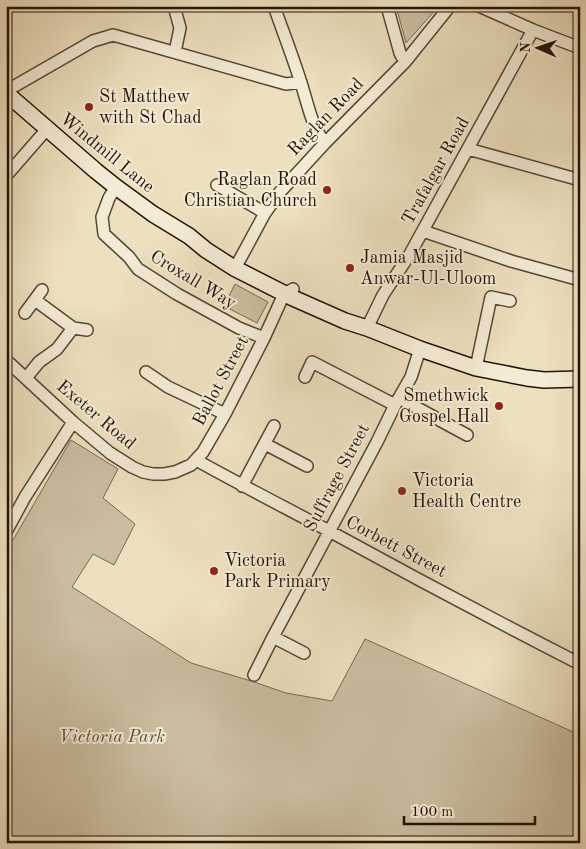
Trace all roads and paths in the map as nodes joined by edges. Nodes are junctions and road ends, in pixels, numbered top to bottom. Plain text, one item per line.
1 (174, 6) edge
2 (274, 6) edge
3 (387, 6) edge
4 (450, 6) edge
5 (479, 6) edge
6 (533, 30) junction
7 (580, 48) edge
8 (175, 52) junction
9 (405, 62) junction
10 (301, 82) junction
11 (6, 92) edge
12 (47, 129) junction
13 (325, 143) junction
14 (468, 149) junction
15 (6, 176) edge
16 (580, 180) edge
17 (217, 185) dead end
18 (116, 187) junction
19 (265, 213) junction
20 (423, 231) junction
21 (237, 264) junction
22 (580, 280) edge
23 (289, 292) junction
24 (510, 301) dead end
25 (25, 313) dead end
26 (73, 328) junction
27 (367, 328) junction
28 (87, 330) dead end
29 (264, 338) junction
30 (420, 349) junction
31 (6, 360) edge
32 (476, 368) junction
33 (146, 372) dead end
34 (305, 377) dead end
35 (26, 378) junction
36 (580, 378) edge
37 (397, 401) junction
38 (225, 414) junction
39 (73, 422) junction
40 (274, 426) dead end
41 (467, 435) dead end
42 (265, 444) junction
43 (196, 460) junction
44 (307, 466) dead end
45 (175, 472) joint
46 (242, 486) junction
47 (329, 531) junction
48 (6, 532) edge
49 (273, 637) junction
50 (304, 652) dead end
51 (580, 664) edge
52 (254, 675) dead end

1 - 8 street
2 - 10 street
3 - 9 street
4 - 9 street, Raglan Road
5 - 6 street
6 - 7 street
6 - 14 street, Trafalgar Road
8 - 10 street
8 - 11 street
9 - 13 street, Raglan Road
10 - 13 street
11 - 12 main road, Windmill Lane
12 - 15 street
12 - 18 main road, Windmill Lane
13 - 19 street, Raglan Road
14 - 16 street
14 - 20 street, Trafalgar Road
17 - 19 street
18 - 21 main road, Windmill Lane
18 - 29 street, Croxall Way
19 - 21 street, Raglan Road
20 - 22 street
20 - 27 street, Trafalgar Road
21 - 23 main road, Windmill Lane
21 - 23 main road, Windmill Lane
23 - 27 main road, Windmill Lane
23 - 29 street, Ballot Street
24 - 32 street
25 - 26 street
26 - 28 street
26 - 35 street
27 - 30 main road, Windmill Lane
29 - 38 street, Ballot Street
30 - 32 main road, Windmill Lane
30 - 37 street, Suffrage Street
31 - 35 street, Exeter Road
32 - 36 main road, Windmill Lane
33 - 38 street
34 - 37 street
35 - 39 street, Exeter Road
37 - 41 street
37 - 47 street, Suffrage Street
38 - 43 street, Ballot Street
39 - 45 street, Exeter Road
39 - 48 street
40 - 42 street
42 - 44 street
42 - 46 street
43 - 45 street, Ballot Street
43 - 46 street, Corbett Street
46 - 47 street, Corbett Street
47 - 49 street, Suffrage Street
47 - 51 street, Corbett Street
49 - 50 street
49 - 52 street, Suffrage Street

